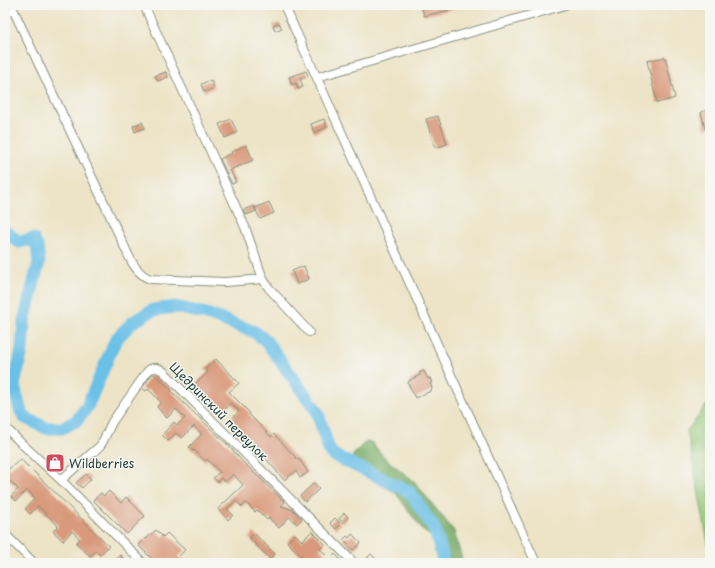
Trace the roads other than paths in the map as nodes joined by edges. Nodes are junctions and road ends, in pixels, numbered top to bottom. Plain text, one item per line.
1 (11, 5) edge
2 (144, 5) edge
3 (284, 5) edge
4 (565, 5) edge
5 (317, 77) junction
6 (263, 279) junction
7 (309, 332) dead end
8 (5, 427) edge
9 (61, 480) junction
10 (5, 534) edge
11 (34, 563) edge
12 (143, 563) edge
13 (354, 563) edge
14 (536, 563) edge

1 - 6 street
2 - 6 street
3 - 5 street
4 - 5 street
5 - 14 street
6 - 7 street
8 - 9 street
9 - 12 street
9 - 13 street, Щедринский переулок
10 - 11 street

